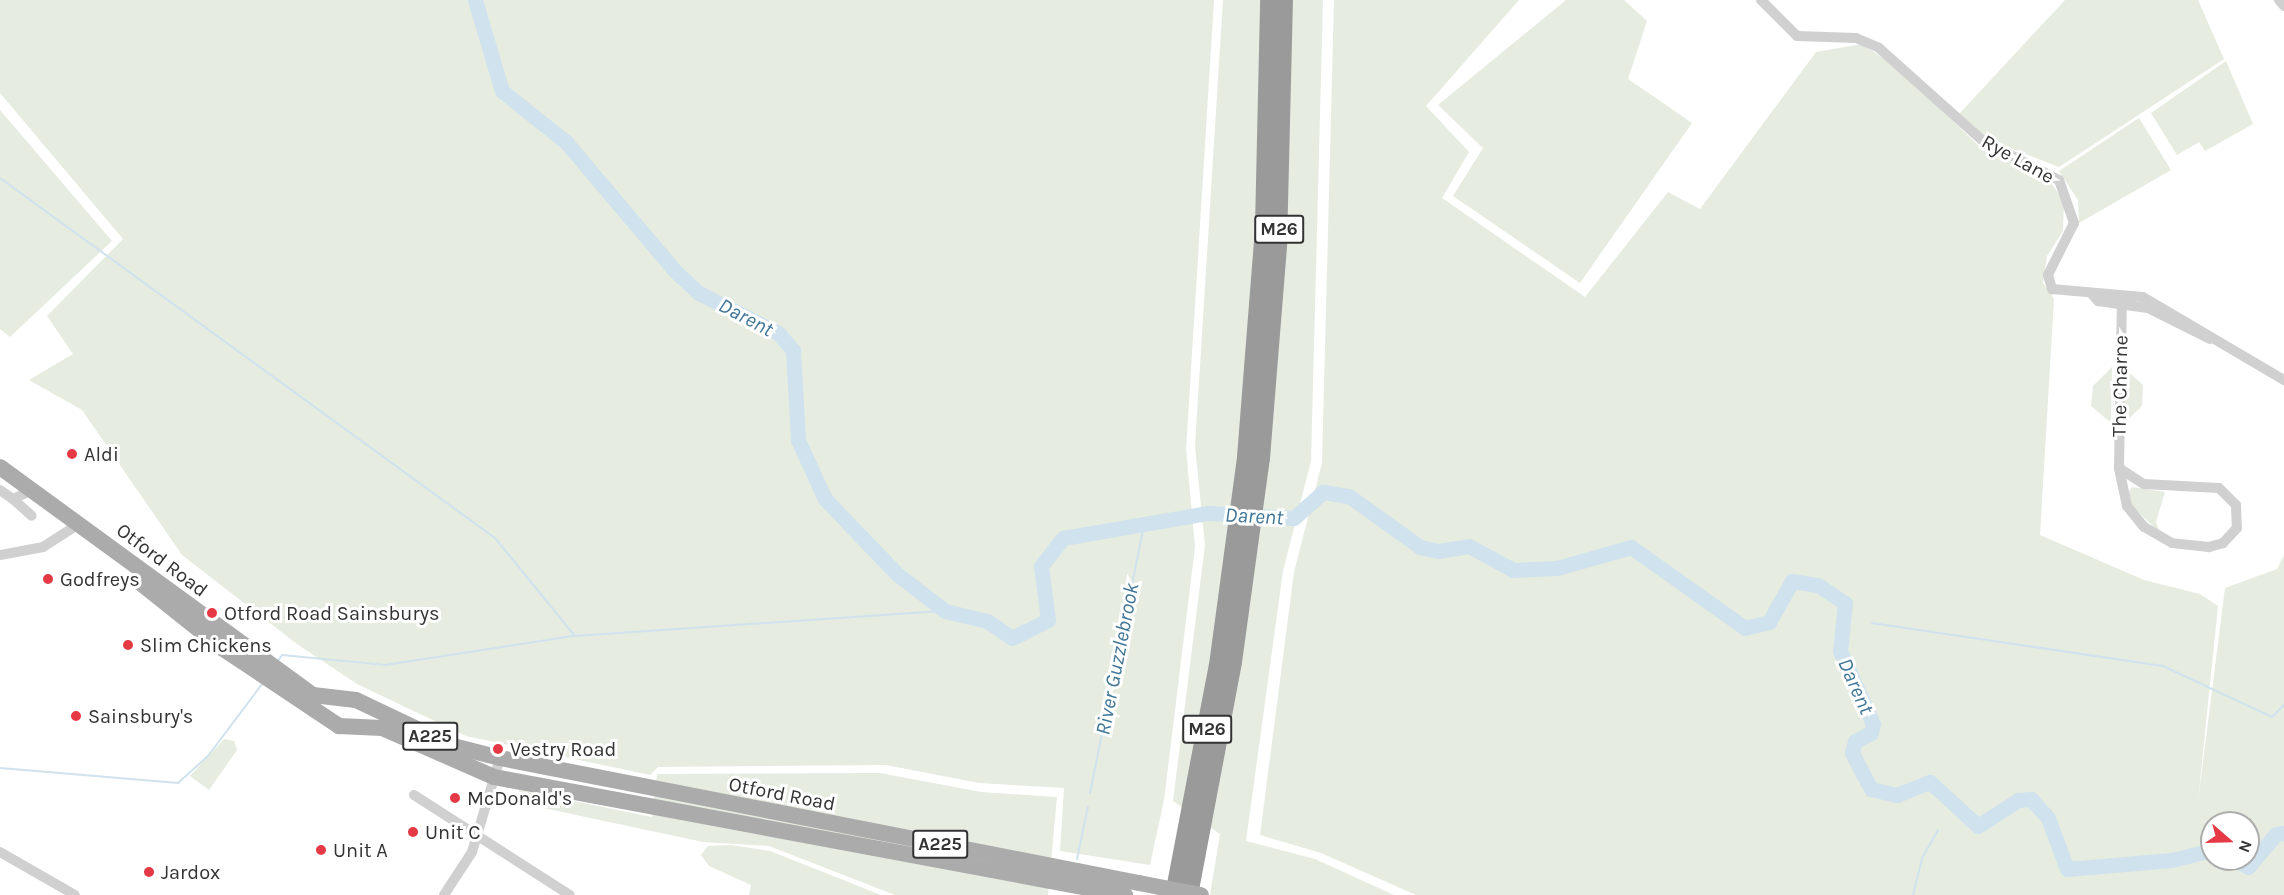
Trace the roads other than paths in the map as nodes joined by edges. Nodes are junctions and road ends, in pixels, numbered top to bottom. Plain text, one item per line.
1 (1269, 0) edge
2 (1284, 0) edge
3 (1761, 0) edge
4 (2279, 0) edge
5 (2284, 6) edge
6 (2091, 293) junction
7 (2121, 304) junction
8 (2216, 337) junction
9 (2284, 380) edge
10 (1253, 458) junction
11 (0, 467) edge
12 (2119, 468) junction
13 (34, 488) junction
14 (0, 490) edge
15 (13, 499) junction
16 (32, 516) dead end
17 (79, 524) junction
18 (0, 555) edge
19 (1240, 562) junction
20 (344, 699) junction
21 (363, 707) junction
22 (336, 723) junction
23 (359, 725) junction
24 (500, 758) junction
25 (494, 777) junction
26 (414, 795) dead end
27 (475, 832) junction
28 (0, 852) edge
29 (75, 895) edge
30 (444, 895) edge
31 (570, 895) edge
32 (1125, 895) edge
33 (1174, 895) edge
34 (1189, 895) edge
35 (1200, 895) edge

1 - 10 highway, M26
2 - 10 highway, M26
3 - 6 street, Rye Lane
4 - 5 street
6 - 7 street
6 - 8 street, Rye Lane
7 - 8 street
7 - 12 street, The Charne
8 - 9 street, Rye Lane
10 - 19 highway, M26
11 - 13 main road, Otford Road / A225
12 - 12 street, The Charne
13 - 15 street
13 - 17 main road, Otford Road / A225
14 - 15 street
15 - 16 street
17 - 18 street
17 - 20 main road, Otford Road / A225
17 - 22 main road, Otford Road / A225
19 - 33 highway, M26
19 - 34 highway, M26
20 - 21 main road, Otford Road / A225
20 - 22 main road
21 - 23 main road
21 - 24 main road, Otford Road / A225
22 - 23 main road, Otford Road / A225
23 - 25 main road, Otford Road / A225
24 - 25 street
24 - 35 main road, Otford Road / A225, bridge
25 - 27 street
25 - 32 main road, Otford Road / A225
26 - 27 street
27 - 30 street
27 - 31 street
28 - 29 street

